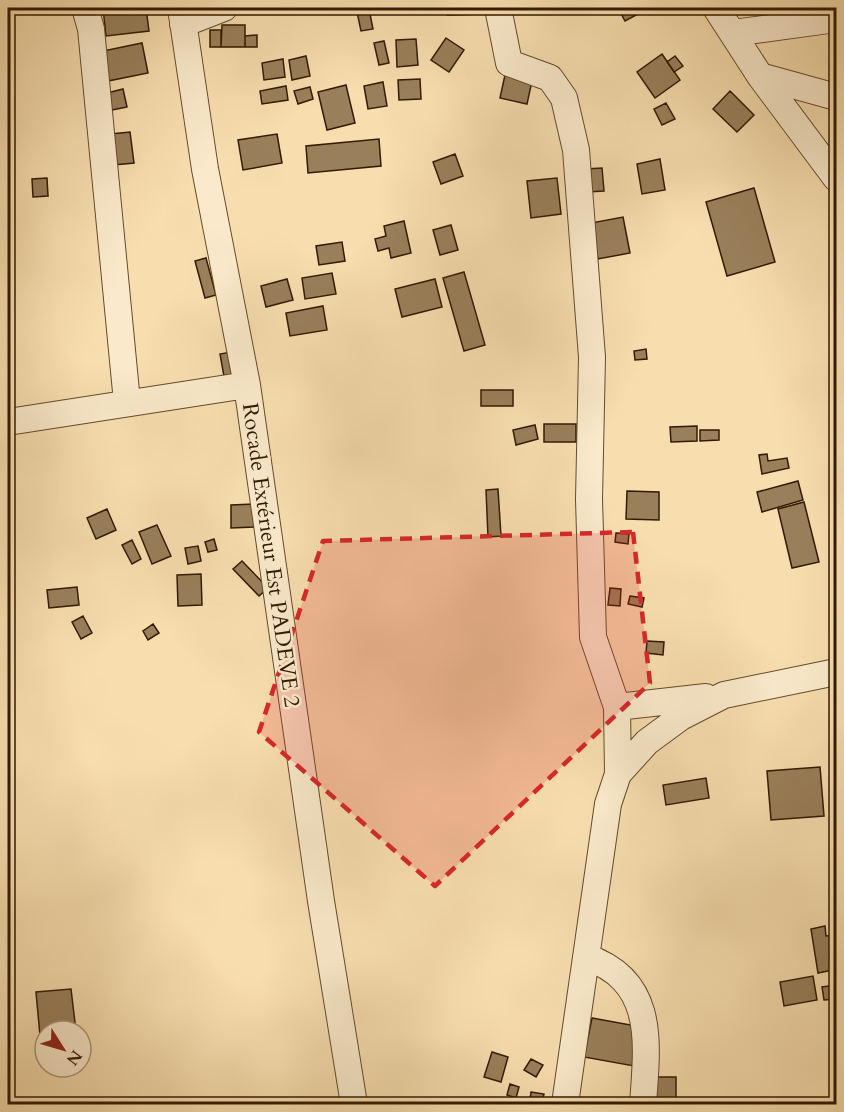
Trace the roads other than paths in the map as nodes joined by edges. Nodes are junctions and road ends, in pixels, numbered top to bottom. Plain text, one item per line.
1 (85, 8) edge
2 (224, 8) edge
3 (498, 8) edge
4 (716, 8) edge
5 (182, 16) edge
6 (837, 19) edge
7 (732, 33) junction
8 (760, 76) junction
9 (837, 97) edge
10 (837, 178) edge
11 (247, 385) junction
12 (127, 402) junction
13 (8, 422) edge
14 (837, 672) edge
15 (724, 695) junction
16 (616, 707) junction
17 (618, 774) junction
18 (586, 957) junction
19 (354, 1104) edge
20 (565, 1104) edge
21 (643, 1104) edge

1 - 12 street
2 - 5 street
3 - 16 street
4 - 7 street
5 - 11 street, Rocade Extérieur Est PADEVE 2
6 - 7 street
7 - 8 street
8 - 9 street
8 - 10 street
11 - 12 street
11 - 19 street, Rocade Extérieur Est PADEVE 2
12 - 13 street
14 - 15 street
15 - 16 street
15 - 17 street
16 - 17 street
17 - 18 street
18 - 20 street
18 - 21 street

